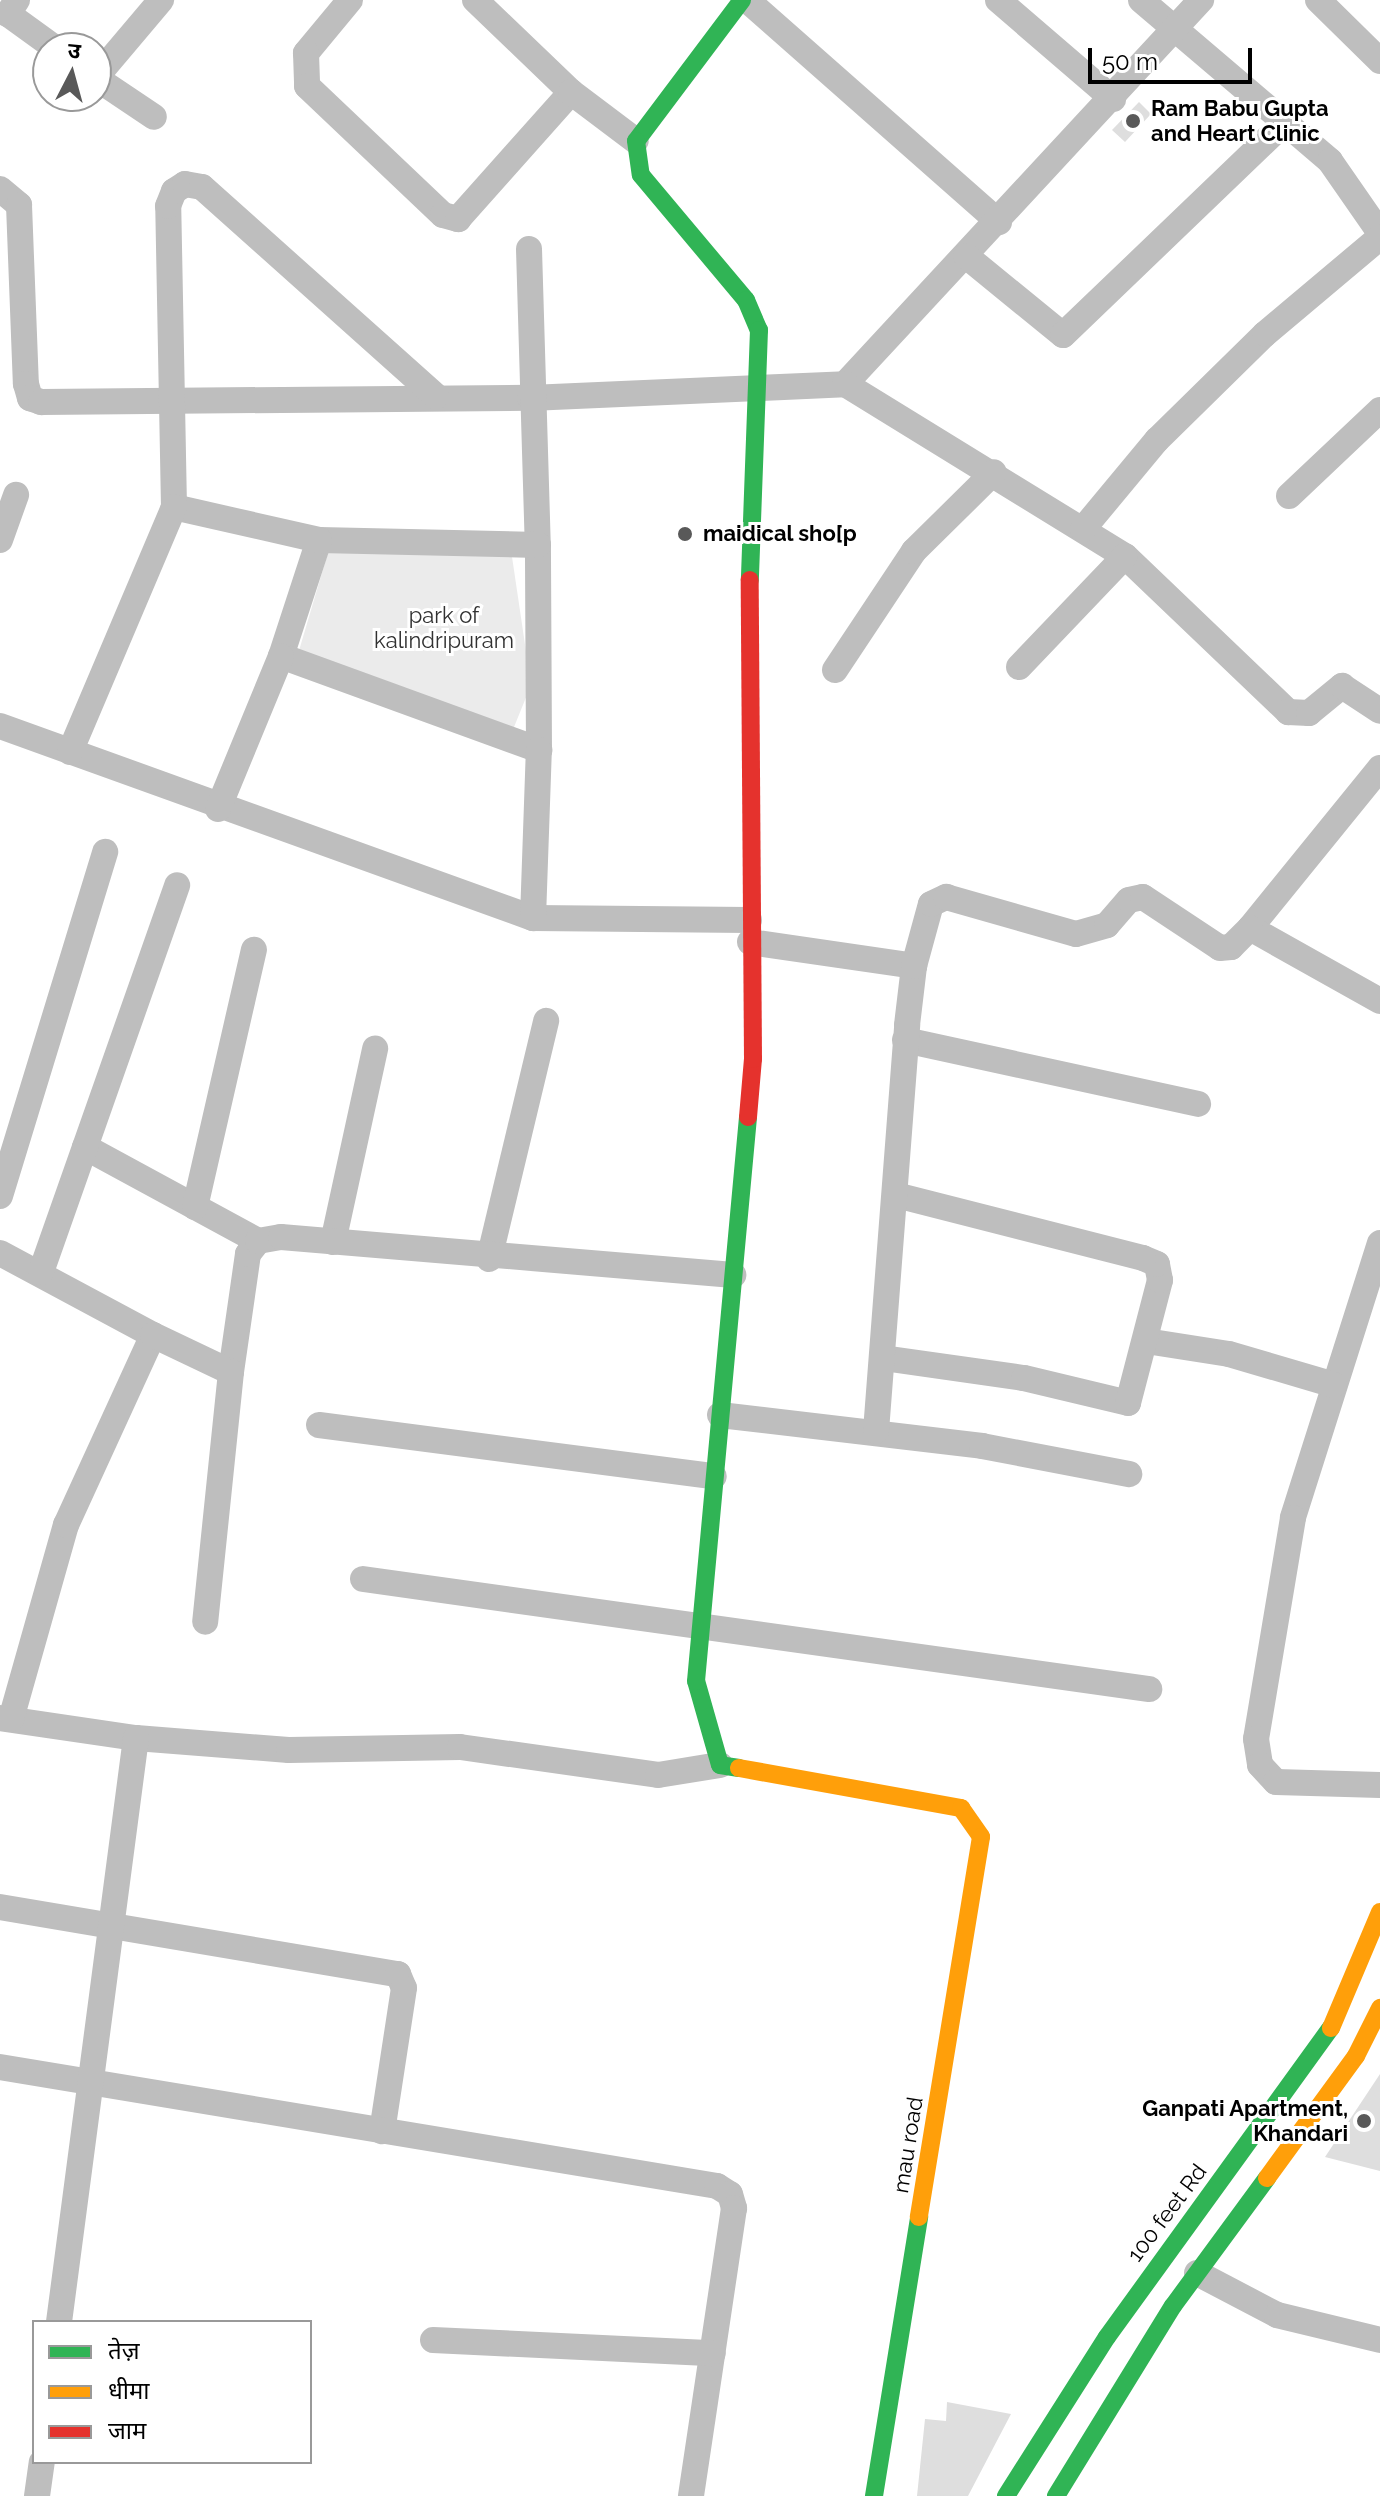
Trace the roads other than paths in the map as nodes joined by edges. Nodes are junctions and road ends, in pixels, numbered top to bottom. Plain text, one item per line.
1 (17, 0) edge
2 (161, 0) edge
3 (350, 0) edge
4 (475, 0) edge
5 (998, 0) edge
6 (1141, 0) edge
7 (1201, 0) edge
8 (1318, 0) edge
9 (737, 2) edge
10 (1177, 29) junction
11 (33, 32) edge
12 (112, 61) edge
13 (1380, 61) edge
14 (112, 88) edge
15 (571, 92) junction
16 (1113, 99) junction
17 (154, 117) dead end
18 (1285, 122) junction
19 (636, 141) junction
20 (0, 189) edge
21 (999, 222) junction
22 (1380, 235) edge
23 (529, 249) dead end
24 (966, 256) junction
25 (845, 384) junction
26 (758, 387) junction
27 (436, 396) junction
28 (530, 398) junction
29 (171, 401) junction
30 (1380, 410) edge
31 (994, 472) junction
32 (16, 495) dead end
33 (1289, 496) dead end
34 (174, 507) junction
35 (1083, 529) junction
36 (0, 540) edge
37 (319, 540) junction
38 (538, 545) junction
39 (1125, 556) junction
40 (281, 656) junction
41 (1019, 667) dead end
42 (835, 670) dead end
43 (1377, 700) edge
44 (0, 726) edge
45 (539, 750) junction
46 (70, 752) junction
47 (1380, 768) edge
48 (218, 809) junction
49 (105, 852) dead end
50 (177, 885) dead end
51 (533, 918) junction
52 (1250, 928) junction
53 (750, 931) junction
54 (254, 950) dead end
55 (914, 966) junction
56 (1380, 1001) edge
57 (546, 1021) dead end
58 (905, 1040) junction
59 (375, 1049) dead end
60 (1198, 1104) dead end
61 (85, 1147) junction
62 (895, 1195) junction
63 (0, 1196) edge
64 (195, 1207) junction
65 (258, 1241) junction
66 (333, 1242) junction
67 (1380, 1243) edge
68 (0, 1253) edge
69 (489, 1259) junction
70 (41, 1272) junction
71 (733, 1275) junction
72 (153, 1335) junction
73 (1146, 1341) junction
74 (883, 1358) junction
75 (231, 1372) junction
76 (1334, 1385) junction
77 (720, 1415) junction
78 (319, 1425) dead end
79 (876, 1431) junction
80 (1129, 1474) dead end
81 (714, 1476) junction
82 (363, 1579) dead end
83 (205, 1622) dead end
84 (698, 1626) junction
85 (1149, 1689) dead end
86 (5, 1718) edge
87 (136, 1738) junction
88 (720, 1765) junction
89 (1380, 1785) edge
90 (0, 1907) edge
91 (1380, 1912) edge
92 (112, 1927) junction
93 (1380, 2008) edge
94 (0, 2067) edge
95 (89, 2082) junction
96 (382, 2131) junction
97 (1197, 2273) junction
98 (59, 2320) edge
99 (433, 2340) dead end
100 (1380, 2340) edge
101 (713, 2353) junction
102 (42, 2464) edge
103 (37, 2496) edge
104 (691, 2496) edge
105 (874, 2496) edge
106 (1006, 2496) edge
107 (1056, 2496) edge

1 - 11 street
2 - 12 street
3 - 15 street
4 - 15 street
5 - 16 street
6 - 10 street
7 - 10 street
8 - 13 street
9 - 19 street
9 - 21 street
10 - 16 street
10 - 18 street
14 - 17 street
15 - 19 street
16 - 21 street
18 - 22 street
18 - 24 street
19 - 26 street
20 - 29 street
21 - 24 street
22 - 35 street
23 - 28 street
24 - 25 street
25 - 26 street
25 - 31 street
26 - 28 street
26 - 53 street
27 - 28 street
27 - 29 street
27 - 29 street
28 - 38 street
29 - 34 street
30 - 33 street
31 - 35 street
31 - 42 street
32 - 36 street
34 - 37 street
34 - 46 street
35 - 39 street
37 - 38 street
37 - 40 street
38 - 45 street
39 - 41 street
39 - 43 street
40 - 45 street
40 - 48 street
44 - 46 street
45 - 51 street
46 - 48 street
47 - 52 street
48 - 51 street
49 - 63 street
50 - 61 street
51 - 53 street
52 - 55 street
52 - 56 street
53 - 55 street
53 - 71 street
54 - 64 street
55 - 58 street
57 - 69 street
58 - 60 street
58 - 62 street
59 - 66 street
61 - 64 street
61 - 70 street
62 - 73 street
62 - 74 street
64 - 65 street
65 - 66 street
65 - 75 street
66 - 69 street
67 - 76 street
68 - 70 street
69 - 71 street
70 - 72 street
71 - 77 street
72 - 75 street
72 - 86 street
73 - 74 street
73 - 76 street
74 - 79 street
75 - 83 street
76 - 89 street
77 - 79 street
77 - 81 street
78 - 81 street
79 - 80 street
81 - 84 street
82 - 84 street
84 - 85 street
84 - 88 street
86 - 87 street
87 - 88 street
87 - 92 street
88 - 105 street, mau road
90 - 92 street
91 - 106 street, 100 feet Rd
92 - 95 street
92 - 96 street
93 - 97 street
94 - 95 street
95 - 96 street
95 - 98 street
96 - 101 street
97 - 100 street
97 - 107 street
99 - 101 street
101 - 104 street
102 - 103 street

